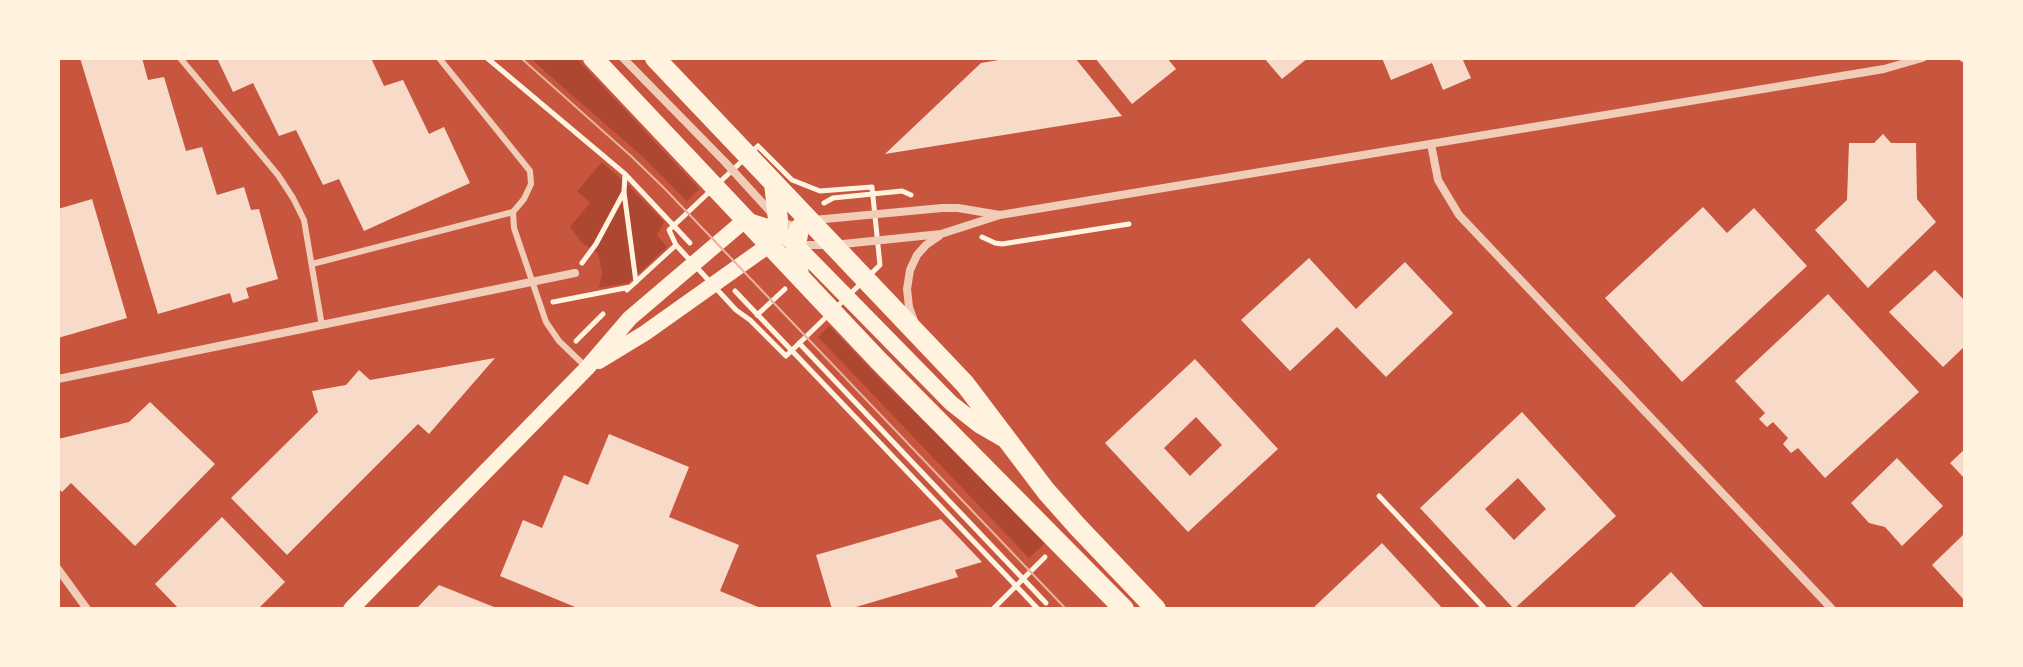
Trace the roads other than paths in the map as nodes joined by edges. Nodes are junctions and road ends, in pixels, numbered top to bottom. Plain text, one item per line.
1 (180, 58) edge
2 (593, 58) edge
3 (623, 58) edge
4 (655, 58) edge
5 (1922, 58) edge
6 (443, 59) edge
7 (1431, 144) junction
8 (774, 183) junction
9 (513, 212) junction
10 (1000, 215) junction
11 (745, 220) junction
12 (775, 231) junction
13 (801, 231) junction
14 (941, 234) junction
15 (833, 245) junction
16 (312, 264) junction
17 (575, 273) road end
18 (794, 281) junction
19 (531, 282) junction
20 (322, 326) junction
21 (918, 333) junction
22 (587, 368) junction
23 (58, 379) edge
24 (1010, 442) junction
25 (58, 569) edge
26 (87, 609) edge
27 (352, 609) edge
28 (1124, 609) edge
29 (1156, 609) edge
30 (1832, 609) edge

1 - 16 lane
2 - 11 main road
3 - 12 street
4 - 8 main road
5 - 7 street
6 - 9 lane
7 - 10 street
7 - 30 street
8 - 12 main road
8 - 13 main road
9 - 16 lane
9 - 19 lane
10 - 13 street
10 - 14 street
11 - 12 main road
11 - 22 main road
12 - 13 main road
12 - 13 main road
12 - 18 main road
12 - 22 main road
13 - 15 main road
13 - 18 main road
13 - 24 main road
14 - 15 street
14 - 21 street
15 - 21 main road
16 - 20 lane
17 - 19 street
18 - 28 main road
19 - 20 street
19 - 22 lane
20 - 23 street
21 - 24 main road
22 - 27 main road
24 - 29 main road
25 - 26 street

